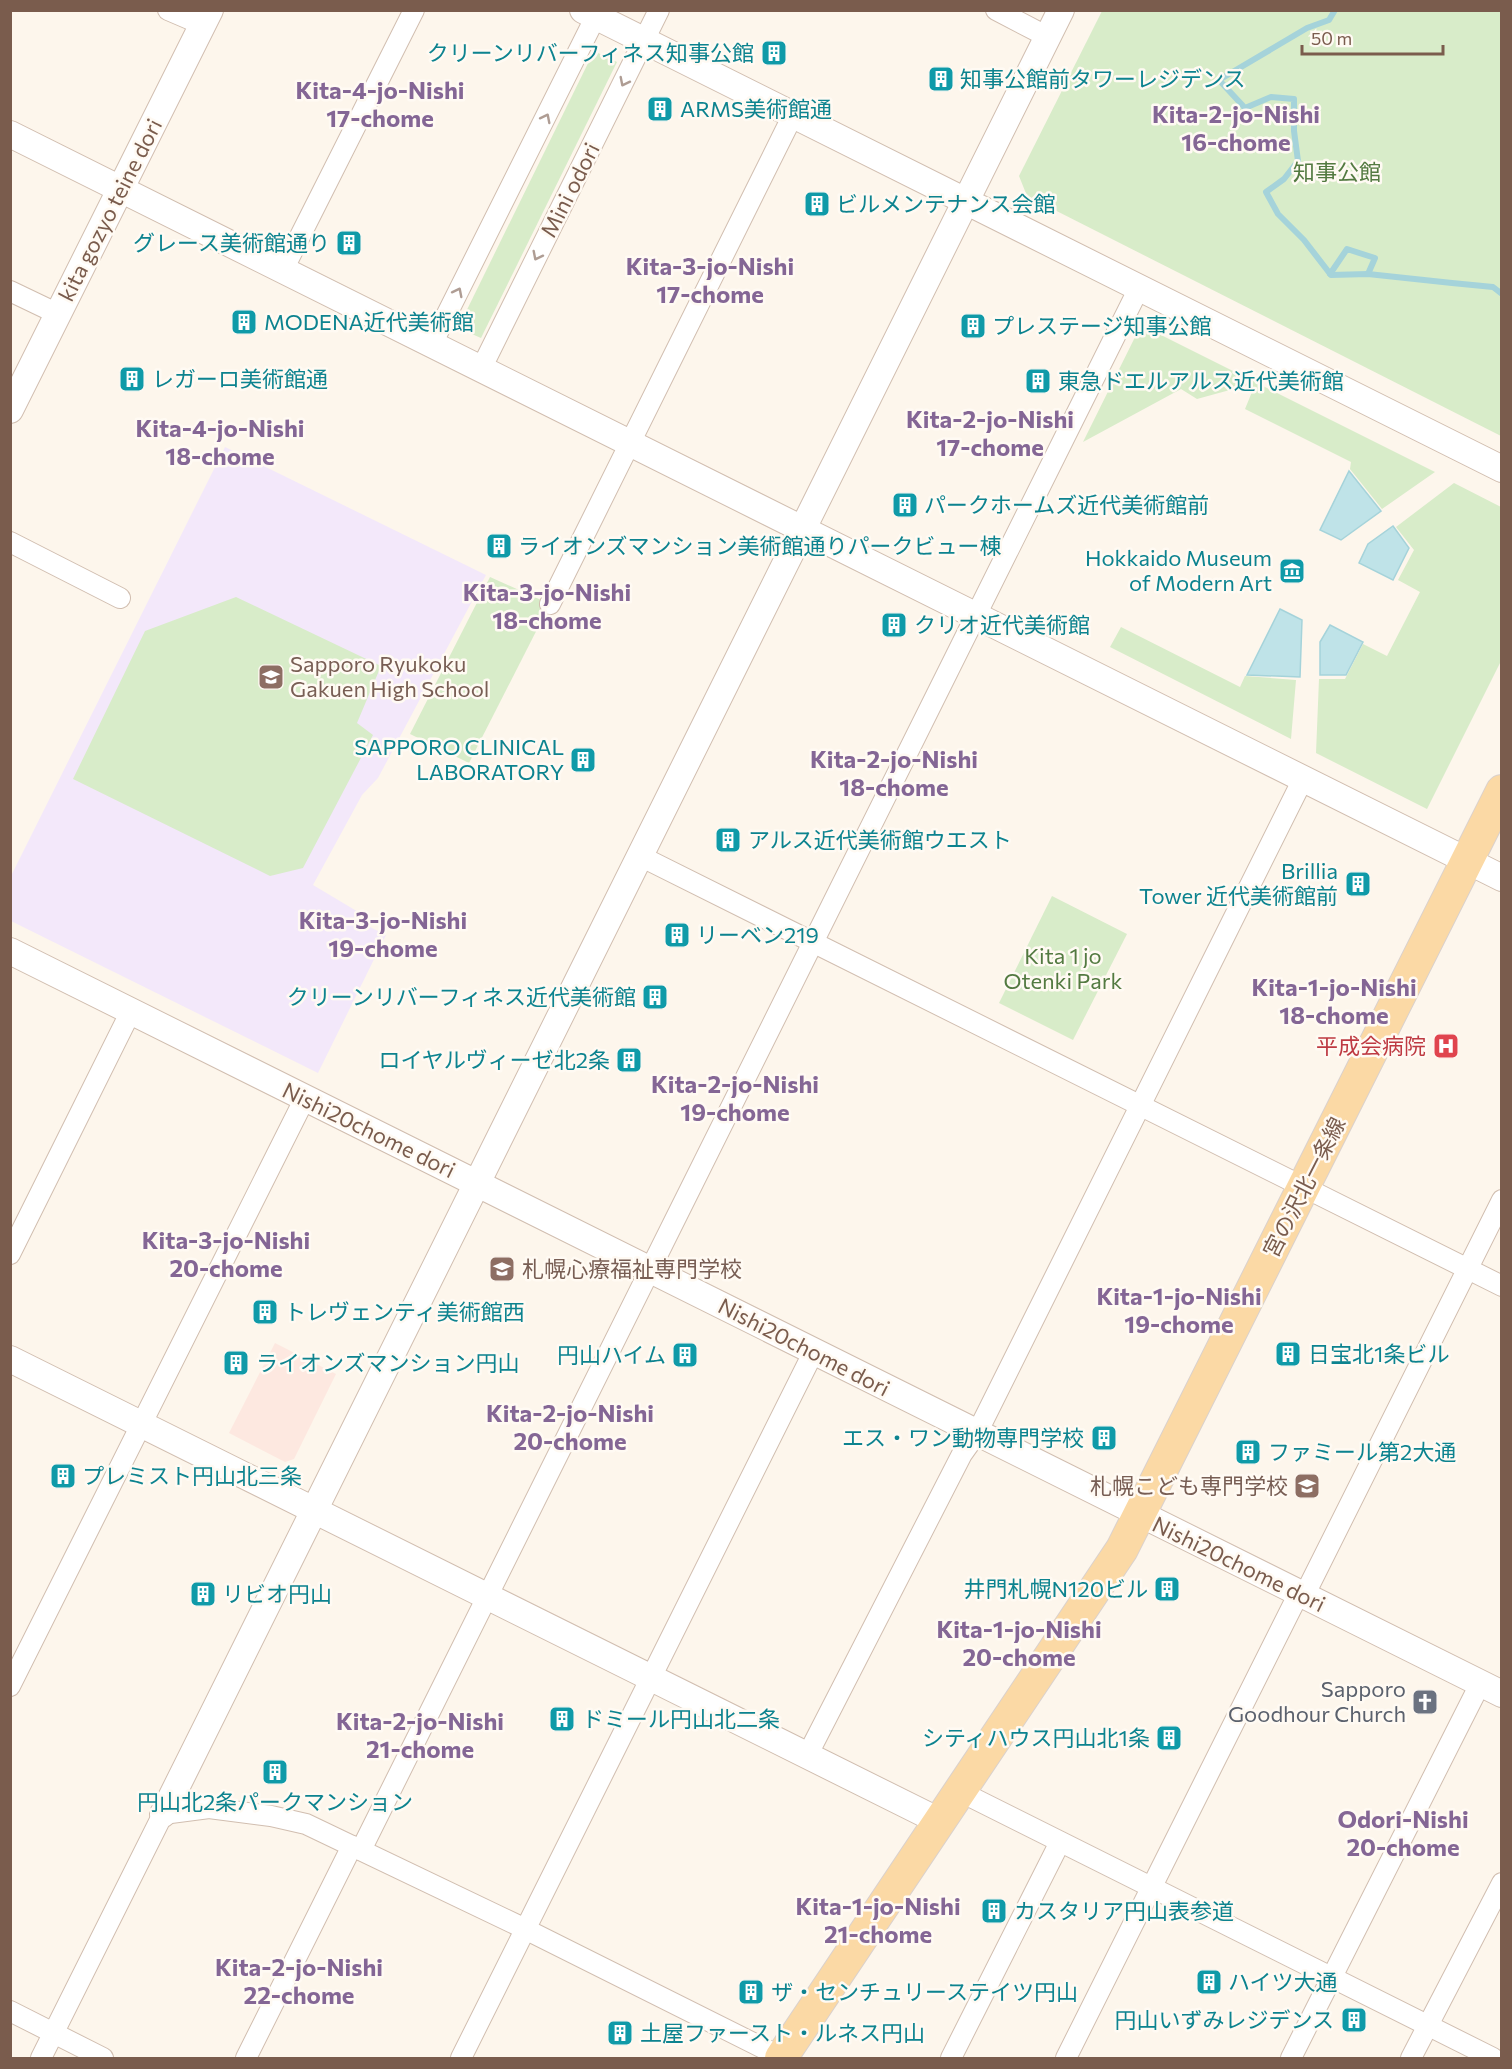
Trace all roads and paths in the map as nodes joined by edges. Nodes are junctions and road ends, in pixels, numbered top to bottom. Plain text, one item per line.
1 (168, 10) edge
2 (414, 10) edge
3 (659, 10) edge
4 (996, 10) edge
5 (1061, 10) edge
6 (593, 13) edge
7 (207, 18) edge
8 (1048, 37) junction
9 (644, 41) junction
10 (793, 116) junction
11 (10, 134) edge
12 (122, 189) junction
13 (966, 202) junction
14 (283, 270) junction
15 (1139, 288) junction
16 (10, 291) edge
17 (58, 314) junction
18 (432, 344) junction
19 (481, 369) junction
20 (10, 410) edge
21 (631, 443) junction
22 (1502, 469) edge
23 (802, 529) junction
24 (10, 542) edge
25 (120, 598) dead end
26 (550, 604) dead end
27 (976, 616) junction
28 (1303, 778) junction
29 (1502, 790) edge
30 (640, 856) junction
31 (1466, 860) junction
32 (1502, 878) edge
33 (813, 942) junction
34 (10, 951) edge
35 (131, 1011) junction
36 (305, 1098) junction
37 (1140, 1106) junction
38 (477, 1184) junction
39 (1304, 1187) junction
40 (1502, 1200) edge
41 (10, 1254) edge
42 (1467, 1269) junction
43 (651, 1270) junction
44 (1502, 1286) edge
45 (814, 1351) junction
46 (10, 1359) edge
47 (141, 1424) junction
48 (977, 1433) junction
49 (314, 1510) junction
50 (1140, 1514) junction
51 (1302, 1595) junction
52 (487, 1597) junction
53 (651, 1678) junction
54 (10, 1686) edge
55 (1491, 1689) edge
56 (807, 1756) junction
57 (959, 1791) junction
58 (163, 1814) junction
59 (939, 1821) junction
60 (1060, 1842) junction
61 (356, 1848) junction
62 (1502, 1883) edge
63 (1152, 1888) junction
64 (525, 1929) junction
65 (1331, 1977) junction
66 (10, 2011) edge
67 (1428, 2026) junction
68 (54, 2033) junction
69 (41, 2058) edge
70 (103, 2058) edge
71 (246, 2058) edge
72 (461, 2058) edge
73 (782, 2058) edge
74 (951, 2058) edge
75 (1066, 2058) edge
76 (1291, 2058) edge
77 (1411, 2058) edge
78 (1493, 2058) edge

1 - 7 street
2 - 14 street
3 - 9 street, Mini odori
4 - 8 street
5 - 8 street
6 - 9 street
18 -> 6 street
7 - 12 street, kita gozyo teine dori
8 - 13 street
9 - 10 street
9 -> 19 street, Mini odori
10 - 13 street
10 - 21 street
11 - 12 street
12 - 14 street
12 - 17 street, kita gozyo teine dori
13 - 15 street
13 - 23 street
14 - 18 street
15 - 22 street
15 - 27 street
16 - 17 street
17 - 20 street, kita gozyo teine dori
18 - 19 street
19 - 21 street
21 - 23 street
21 - 26 street
23 - 27 street
23 - 30 street
24 - 25 street
27 - 28 street
27 - 33 street
28 - 31 street
28 - 37 street
29 - 31 main road, 宮の沢北一条線
30 - 33 street
30 - 38 street
31 - 32 street
31 - 39 main road, 宮の沢北一条線
33 - 37 street
33 - 43 street
34 - 35 street, Nishi20chome dori
35 - 36 street, Nishi20chome dori
35 - 41 street
36 - 38 street, Nishi20chome dori
36 - 47 street
37 - 39 street
37 - 48 street
38 - 43 street, Nishi20chome dori
38 - 49 street
39 - 42 street
39 - 50 main road, 宮の沢北一条線
40 - 42 street
42 - 44 street
42 - 51 street
43 - 45 street, Nishi20chome dori
43 - 52 street
45 - 48 street, Nishi20chome dori
45 - 53 street
46 - 47 street
47 - 49 street
47 - 54 street
48 - 50 street, Nishi20chome dori
48 - 56 street
49 - 52 street
49 - 58 street
50 - 51 street, Nishi20chome dori
50 - 57 main road, 宮の沢北一条線
51 - 55 street, Nishi20chome dori
51 - 63 street
52 - 53 street
52 - 61 street
53 - 56 street
53 - 64 street
55 - 65 street
56 - 59 street
57 - 59 main road, 宮の沢北一条線
57 - 60 street
58 - 61 street
58 - 68 street
59 - 73 main road, 宮の沢北一条線
60 - 63 street
60 - 74 street
61 - 64 street
61 - 71 street
62 - 67 street
63 - 65 street
63 - 75 street
64 - 72 street
64 - 73 street
65 - 67 street
65 - 76 street
66 - 68 street
67 - 77 street
67 - 78 street
68 - 69 street
68 - 70 street

